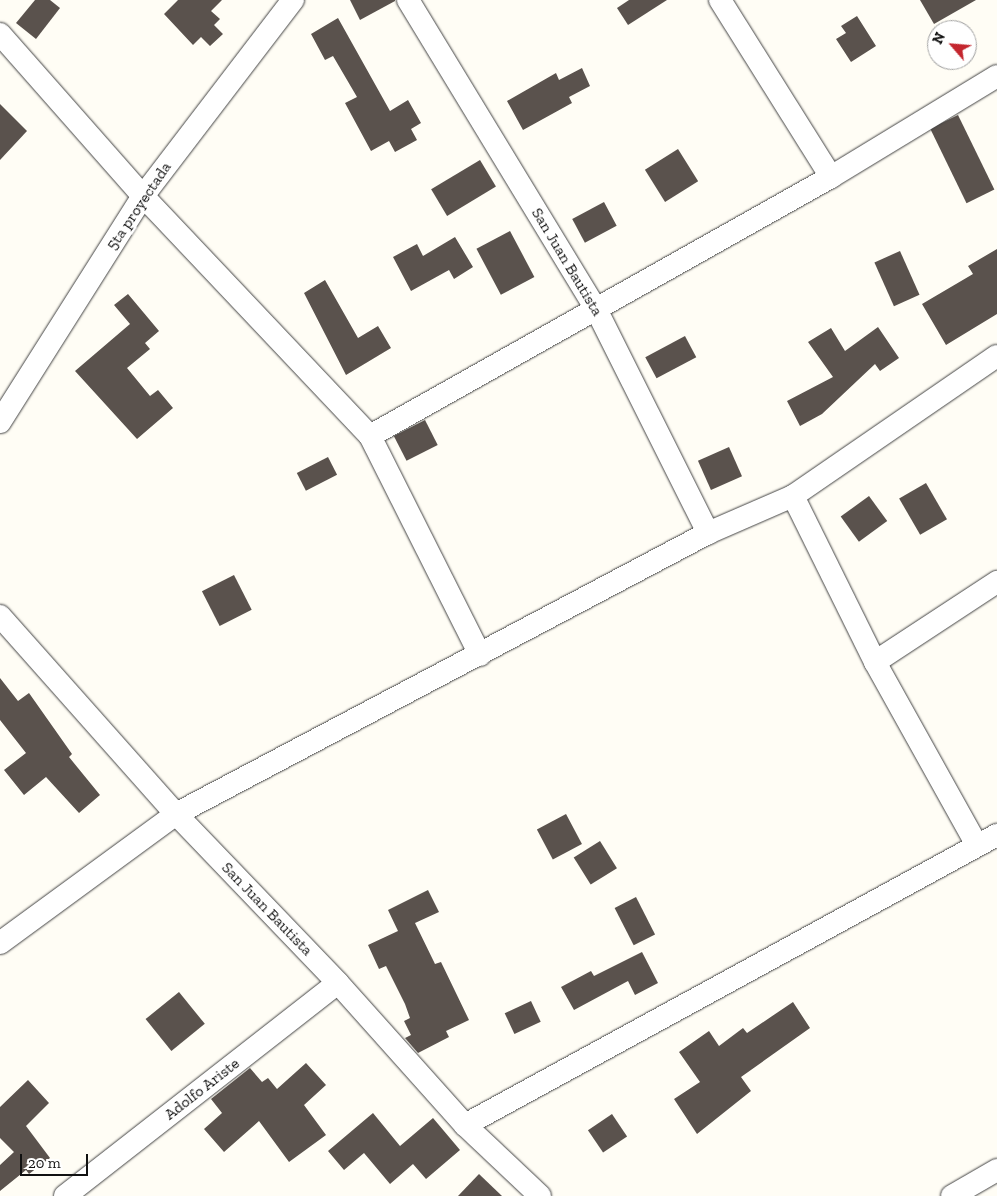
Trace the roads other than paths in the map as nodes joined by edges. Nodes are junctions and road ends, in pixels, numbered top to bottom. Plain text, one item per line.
1 (293, 0) edge
2 (408, 0) edge
3 (720, 0) edge
4 (0, 34) edge
5 (997, 76) edge
6 (831, 177) junction
7 (143, 196) junction
8 (595, 307) junction
9 (997, 356) edge
10 (0, 422) edge
11 (370, 436) junction
12 (793, 496) junction
13 (708, 533) junction
14 (997, 582) edge
15 (2, 623) edge
16 (480, 655) junction
17 (875, 662) junction
18 (176, 814) junction
19 (997, 834) edge
20 (978, 845) junction
21 (0, 943) edge
22 (338, 983) junction
23 (465, 1125) junction
24 (997, 1170) edge
25 (65, 1196) edge
26 (540, 1196) edge
27 (952, 1196) edge

1 - 7 street, 5ta proyectada
2 - 8 street, San Juan Bautista
3 - 6 street
4 - 7 street
5 - 6 street
6 - 8 street
7 - 10 street, 5ta proyectada
7 - 11 street
8 - 11 street
8 - 13 street, San Juan Bautista
9 - 12 street
11 - 16 street
12 - 13 street
12 - 17 street
13 - 16 street
14 - 17 street
15 - 18 street, San Juan Bautista
16 - 18 street
17 - 20 street
18 - 21 street
18 - 22 street, San Juan Bautista
19 - 20 street
20 - 23 street
22 - 23 street, San Juan Bautista
22 - 25 street, Adolfo Ariste
23 - 26 street, San Juan Bautista
24 - 27 street

